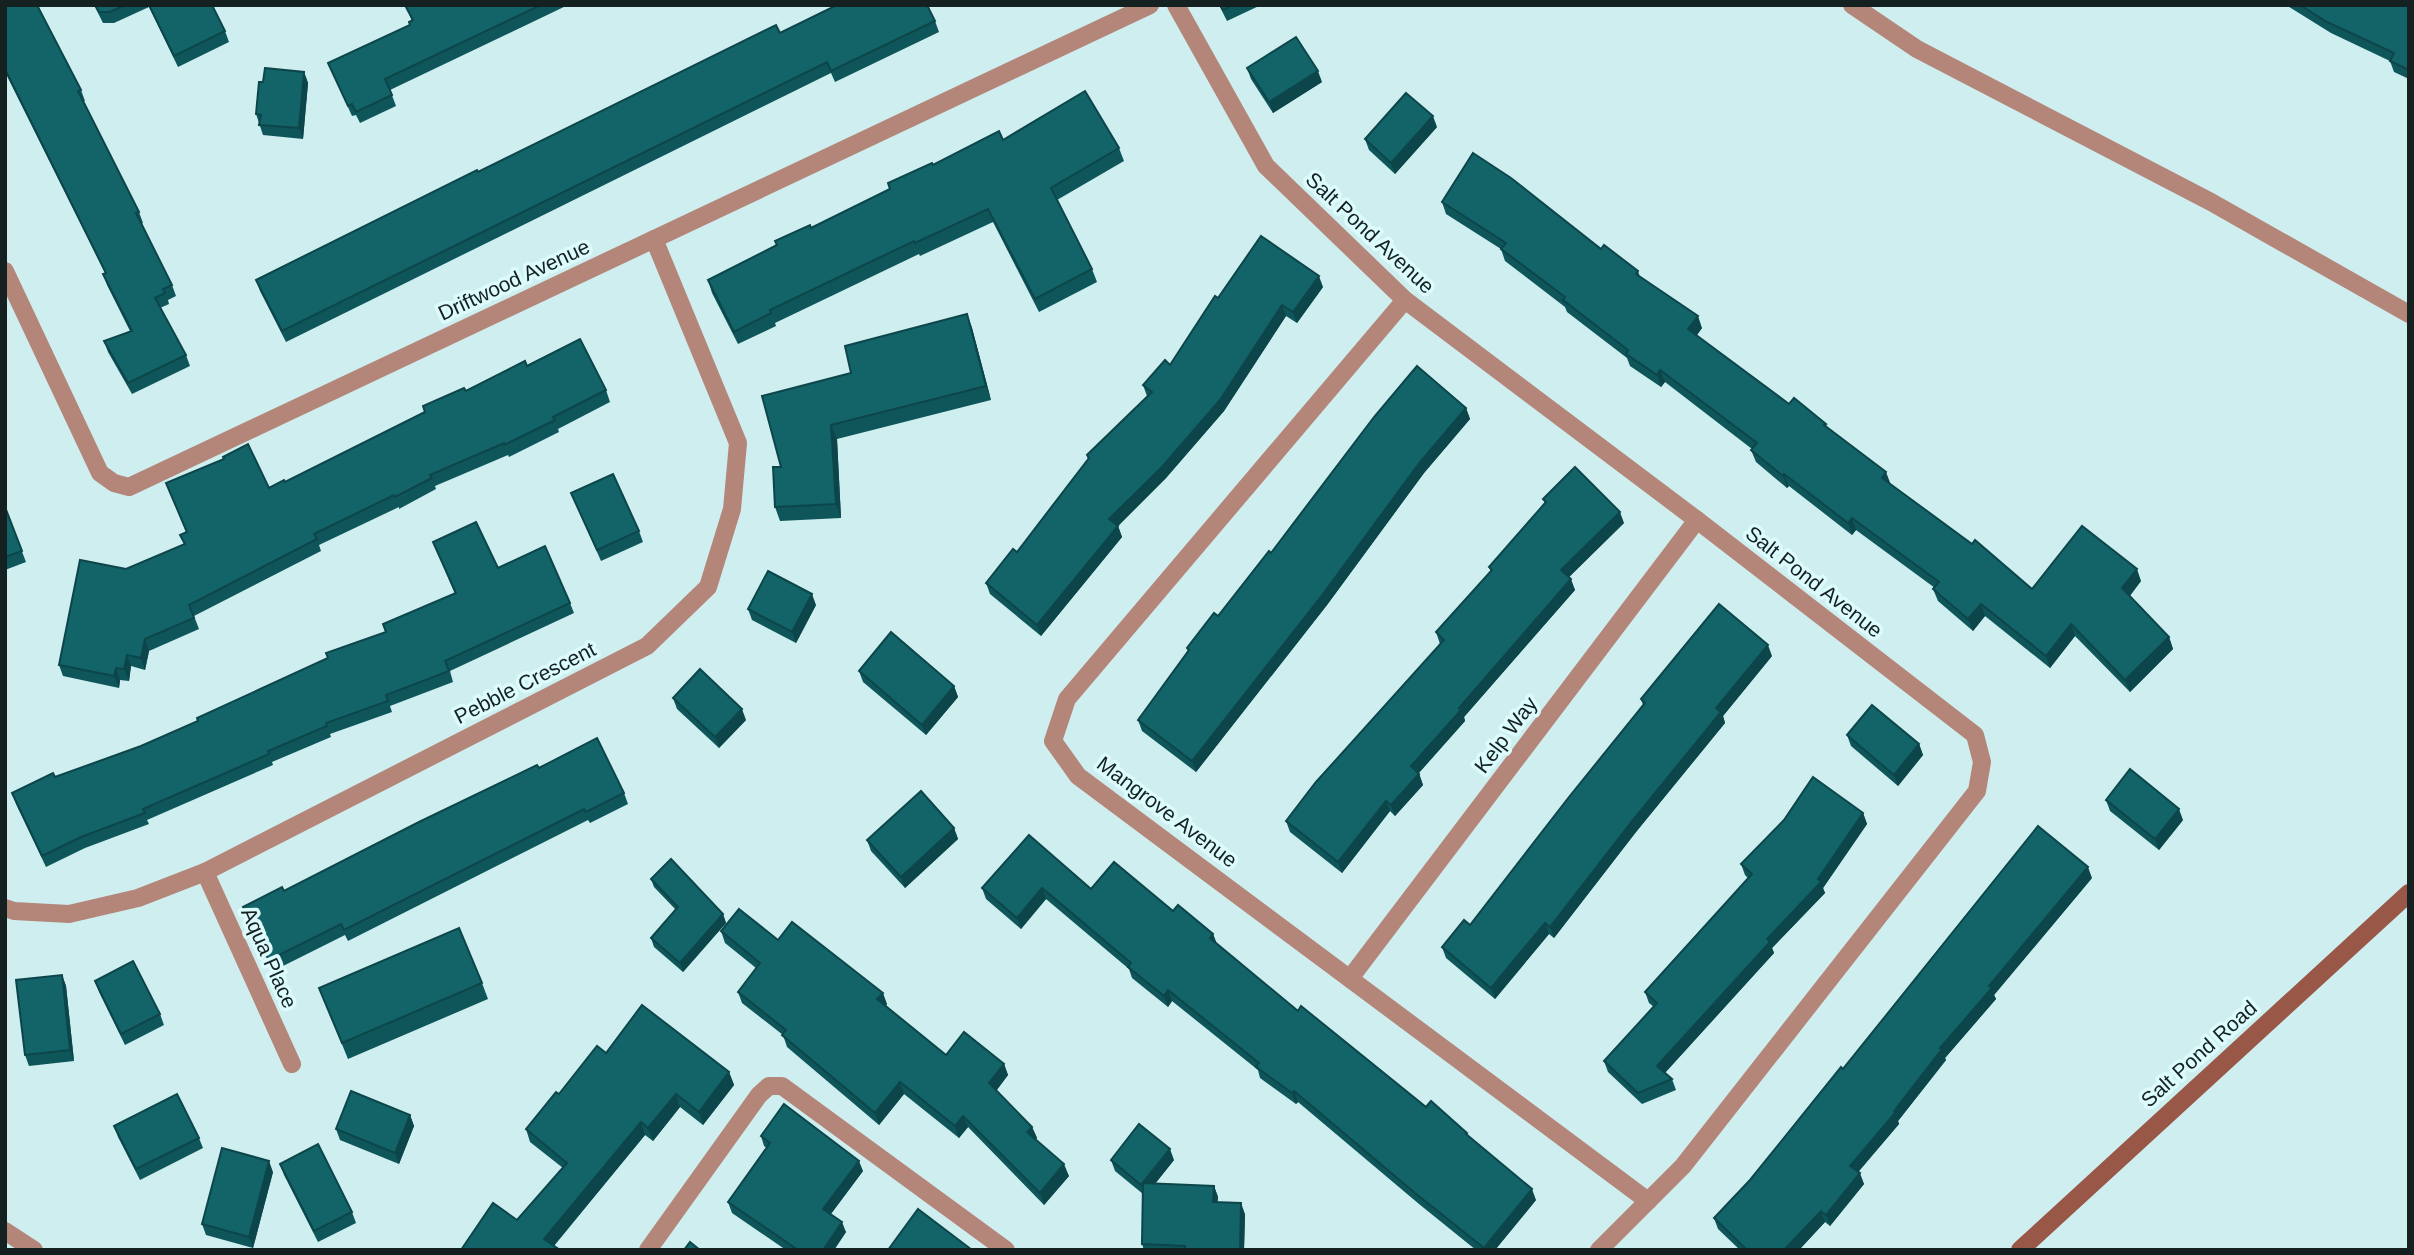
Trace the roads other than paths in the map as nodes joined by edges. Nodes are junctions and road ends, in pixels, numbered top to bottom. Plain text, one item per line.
1 (1150, 5) edge
2 (1176, 5) edge
3 (1852, 5) edge
4 (654, 239) junction
5 (6, 276) edge
6 (1405, 300) junction
7 (2409, 314) edge
8 (1697, 520) junction
9 (205, 872) junction
10 (2409, 893) edge
11 (5, 908) edge
12 (1351, 977) junction
13 (292, 1064) dead end
14 (1648, 1201) junction
15 (5, 1231) edge
16 (34, 1250) edge
17 (648, 1250) edge
18 (1006, 1250) edge
19 (1599, 1250) edge
20 (2020, 1250) edge

1 - 4 street, Driftwood Avenue
2 - 6 street, Salt Pond Avenue
3 - 7 street
4 - 5 street, Driftwood Avenue
4 - 9 street, Pebble Crescent
6 - 8 street, Salt Pond Avenue
6 - 12 street, Mangrove Avenue
8 - 12 street, Kelp Way
8 - 14 street, Salt Pond Avenue
9 - 11 street, Pebble Crescent
9 - 13 street, Aqua Place
10 - 20 street, Salt Pond Road
12 - 14 street, Mangrove Avenue
14 - 19 street, Salt Pond Avenue
15 - 16 street
17 - 18 street

